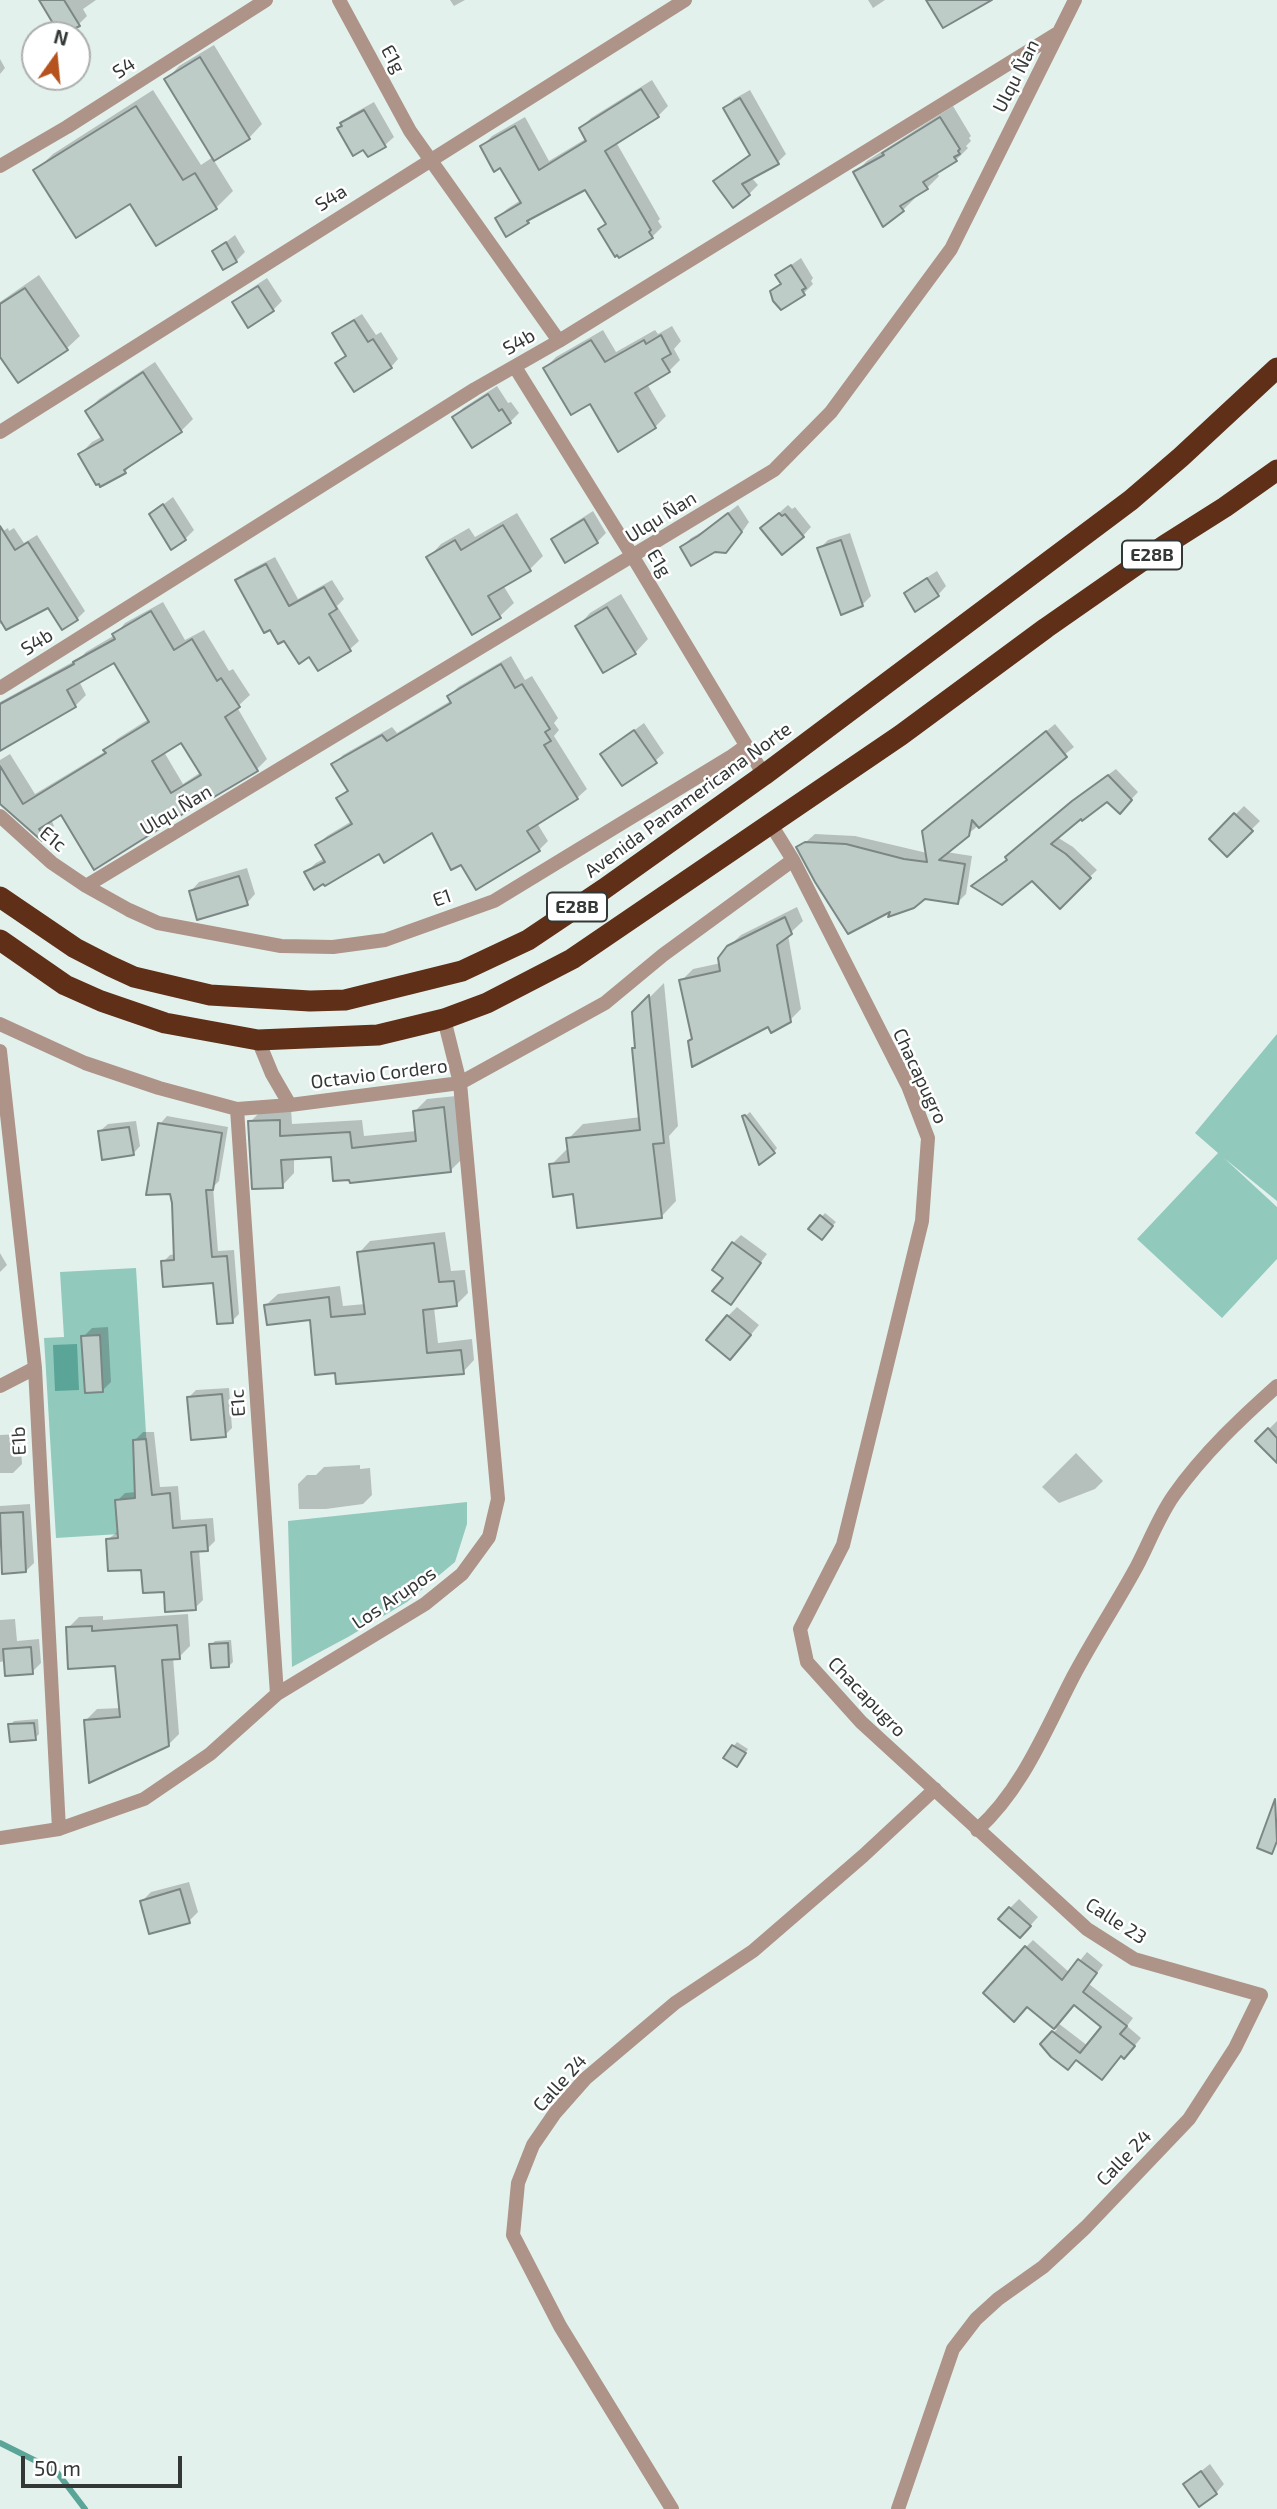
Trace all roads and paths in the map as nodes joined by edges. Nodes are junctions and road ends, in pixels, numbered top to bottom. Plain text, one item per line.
1 (266, 0) edge
2 (339, 0) edge
3 (685, 0) edge
4 (1075, 0) edge
5 (1060, 32) junction
6 (430, 159) junction
7 (0, 166) edge
8 (559, 341) junction
9 (515, 367) junction
10 (1277, 368) edge
11 (0, 432) edge
12 (1277, 470) edge
13 (633, 557) junction
14 (0, 688) edge
15 (746, 746) junction
16 (764, 775) junction
17 (0, 816) edge
18 (770, 824) junction
19 (793, 860) junction
20 (86, 886) junction
21 (0, 897) edge
22 (0, 940) edge
23 (444, 1019) junction
24 (0, 1024) edge
25 (258, 1040) junction
26 (0, 1051) edge
27 (460, 1083) junction
28 (290, 1105) junction
29 (237, 1109) junction
30 (35, 1367) junction
31 (0, 1385) edge
32 (1277, 1387) edge
33 (277, 1694) junction
34 (935, 1789) junction
35 (59, 1829) junction
36 (978, 1830) junction
37 (0, 1838) edge
38 (1261, 1995) joint
39 (673, 2509) edge
40 (898, 2509) edge

1 - 7 street, S4
2 - 6 street, E1g
3 - 6 street, S4a
4 - 5 street, Ulqu Ñan
5 - 8 street, S4b
5 - 13 street, Ulqu Ñan
6 - 8 street, E1g
6 - 11 street, S4a
8 - 9 street, S4b
9 - 13 street, E1g
9 - 14 street, S4b
10 - 16 highway, Avenida Panamericana Norte / E28B
12 - 18 highway, E28B
13 - 15 street, E1g
13 - 20 street, Ulqu Ñan
15 - 16 street
15 - 20 street, E1
16 - 21 highway, Avenida Panamericana Norte / E28B
17 - 20 street, E1c
18 - 19 street, Chacapugro
18 - 23 highway, E28B
19 - 27 street, Octavio Cordero
19 - 34 street, Chacapugro
22 - 25 highway, E28B
23 - 25 highway, E28B
23 - 27 street, Los Arupos
24 - 29 street, Octavio Cordero
25 - 28 street
26 - 30 street, E1b
27 - 28 street, Octavio Cordero
27 - 33 street, Los Arupos
28 - 29 street, Octavio Cordero
29 - 33 street, E1c
30 - 31 street
30 - 35 street, E1b
32 - 36 street
33 - 35 street, Los Arupos
34 - 36 street, Chacapugro
34 - 39 street, Calle 24
35 - 37 street, Los Arupos
36 - 38 street, Calle 23
38 - 40 street, Calle 24

